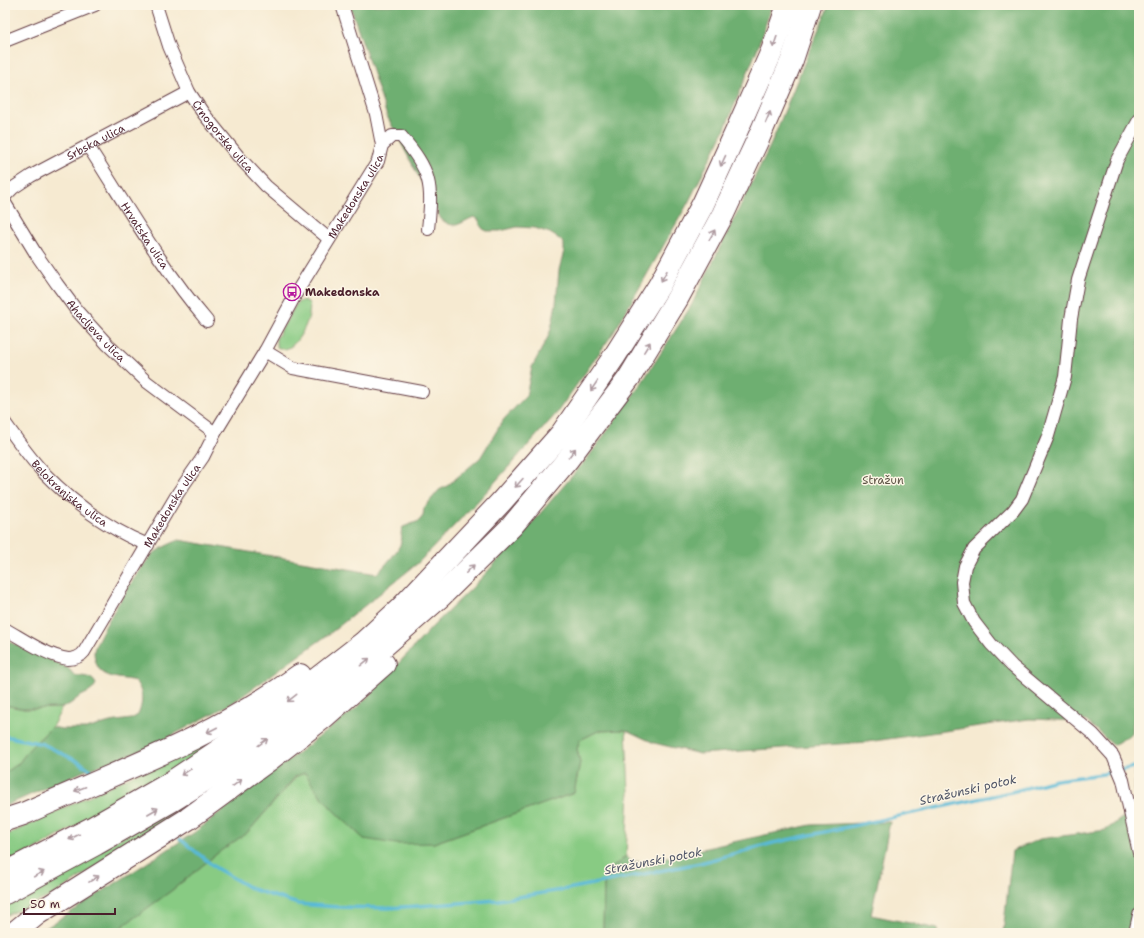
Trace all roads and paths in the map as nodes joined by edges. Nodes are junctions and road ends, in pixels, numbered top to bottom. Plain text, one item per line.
1 (95, 5) edge
2 (156, 5) edge
3 (342, 5) edge
4 (788, 5) edge
5 (810, 5) edge
6 (5, 41) edge
7 (189, 92) junction
8 (1139, 120) edge
9 (382, 145) junction
10 (88, 146) junction
11 (5, 196) edge
12 (5, 202) edge
13 (428, 229) dead end
14 (330, 239) junction
15 (207, 321) dead end
16 (265, 351) junction
17 (422, 392) dead end
18 (5, 423) edge
19 (215, 433) junction
20 (148, 545) junction
21 (434, 588) junction
22 (5, 629) edge
23 (14, 817) edge
24 (5, 826) edge
25 (1139, 853) edge
26 (5, 873) edge
27 (5, 893) edge
28 (38, 914) junction
29 (1139, 915) edge
30 (5, 929) edge
31 (14, 933) edge
32 (1135, 933) edge

1 - 6 street
2 - 7 street, Črnogorska ulica
3 - 9 street, Makedonska ulica
4 -> 21 highway
21 -> 5 highway
7 - 10 street, Srbska ulica
7 - 14 street, Črnogorska ulica
8 - 25 street
9 - 13 street
9 - 14 street, Makedonska ulica
10 - 11 street, Srbska ulica
10 - 15 street, Hrvatska ulica
12 - 19 street, Ahacljeva ulica
14 - 16 street, Makedonska ulica
16 - 17 street
16 - 19 street, Makedonska ulica
18 - 20 street, Belokranjska ulica
19 - 20 street, Makedonska ulica
20 - 22 street, Makedonska ulica
21 -> 23 highway
21 -> 26 highway
27 -> 21 highway
28 -> 21 highway
23 - 24 highway
28 - 30 highway
28 - 31 highway
29 - 32 street

